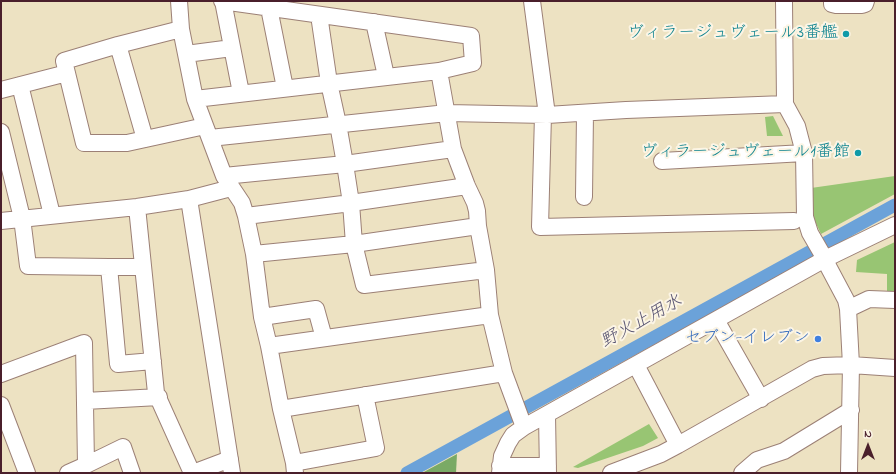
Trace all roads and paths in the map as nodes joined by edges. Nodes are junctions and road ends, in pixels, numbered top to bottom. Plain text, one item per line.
1 (179, 1) edge
2 (222, 1) edge
3 (532, 1) edge
4 (784, 1) edge
5 (832, 1) edge
6 (866, 1) edge
7 (269, 8) junction
8 (319, 15) junction
9 (374, 22) junction
10 (181, 29) junction
11 (118, 45) junction
12 (232, 48) junction
13 (186, 54) junction
14 (439, 71) junction
15 (67, 73) junction
16 (386, 76) junction
17 (329, 83) junction
18 (20, 85) junction
19 (285, 88) junction
20 (1, 90) edge
21 (241, 93) junction
22 (194, 99) junction
23 (785, 104) junction
24 (585, 112) junction
25 (447, 113) junction
26 (545, 115) junction
27 (338, 124) junction
28 (1, 132) edge
29 (207, 132) junction
30 (145, 140) junction
31 (453, 149) junction
32 (804, 154) junction
33 (662, 161) dead end
34 (346, 164) junction
35 (228, 182) junction
36 (467, 186) junction
37 (584, 197) dead end
38 (189, 199) junction
39 (350, 203) junction
40 (137, 207) junction
41 (52, 215) junction
42 (246, 216) junction
43 (22, 218) junction
44 (1, 221) edge
45 (794, 221) dead end
46 (895, 225) edge
47 (478, 226) junction
48 (354, 244) junction
49 (254, 254) junction
50 (823, 255) junction
51 (143, 266) junction
52 (109, 267) junction
53 (486, 270) junction
54 (895, 300) edge
55 (848, 309) junction
56 (490, 315) junction
57 (262, 317) junction
58 (716, 320) junction
59 (324, 338) junction
60 (269, 346) junction
61 (154, 361) junction
62 (636, 365) junction
63 (851, 365) junction
64 (895, 368) edge
65 (504, 373) junction
66 (1, 374) edge
67 (365, 395) junction
68 (158, 397) junction
69 (761, 398) junction
70 (85, 401) junction
71 (1, 405) edge
72 (281, 409) junction
73 (851, 410) junction
74 (547, 415) junction
75 (520, 417) junction
76 (678, 445) junction
77 (86, 465) junction
78 (231, 466) edge
79 (756, 466) edge
80 (295, 468) edge
81 (500, 469) edge
82 (548, 470) edge
83 (27, 473) edge
84 (68, 473) edge
85 (132, 473) edge
86 (193, 473) edge
87 (611, 473) edge
88 (742, 473) edge
89 (849, 473) edge

1 - 10 street
2 - 7 street
2 - 12 street
3 - 26 street
4 - 23 street
5 - 6 street
7 - 8 street
7 - 19 street
8 - 9 street
8 - 17 street
9 - 14 street
9 - 16 street
10 - 11 street
10 - 13 street
11 - 15 street
11 - 30 street
12 - 13 street
12 - 21 street
13 - 22 street
14 - 16 street
14 - 25 street
15 - 18 street
15 - 30 street
16 - 17 street
17 - 19 street
17 - 27 street
18 - 20 street
18 - 41 street
19 - 21 street
21 - 22 street
22 - 29 street
23 - 24 street
23 - 32 street
24 - 26 street
24 - 37 street
25 - 26 street
25 - 27 street
25 - 31 street
26 - 45 street
27 - 29 street
27 - 34 street
28 - 43 street
29 - 30 street
29 - 35 street
31 - 34 street
31 - 36 street
32 - 33 street
32 - 50 street
34 - 35 street
34 - 39 street
35 - 38 street
35 - 42 street
36 - 39 street
36 - 47 street
38 - 40 street
38 - 78 street
39 - 42 street
39 - 48 street
40 - 41 street
40 - 51 street
41 - 43 street
42 - 49 street
43 - 44 street
43 - 52 street
46 - 50 street
47 - 48 street
47 - 53 street
48 - 49 street
48 - 53 street
49 - 57 street
50 - 55 street
50 - 58 street
51 - 52 street
51 - 61 street
52 - 61 street
53 - 56 street
54 - 55 street
55 - 63 street
56 - 59 street
56 - 65 street
57 - 59 street
57 - 60 street
58 - 62 street
58 - 69 street
59 - 60 street
60 - 72 street
61 - 68 street
62 - 74 street
62 - 76 street
63 - 64 street
63 - 69 street
63 - 73 street
65 - 67 street
65 - 75 street
66 - 70 street
67 - 72 street
67 - 80 street
68 - 70 street
68 - 86 street
69 - 76 street
70 - 77 street
71 - 83 street
72 - 80 street
73 - 79 street
73 - 89 street
74 - 75 street
74 - 82 street
75 - 81 street
76 - 87 street
77 - 84 street
77 - 85 street
78 - 86 street
79 - 88 street
81 - 82 street

